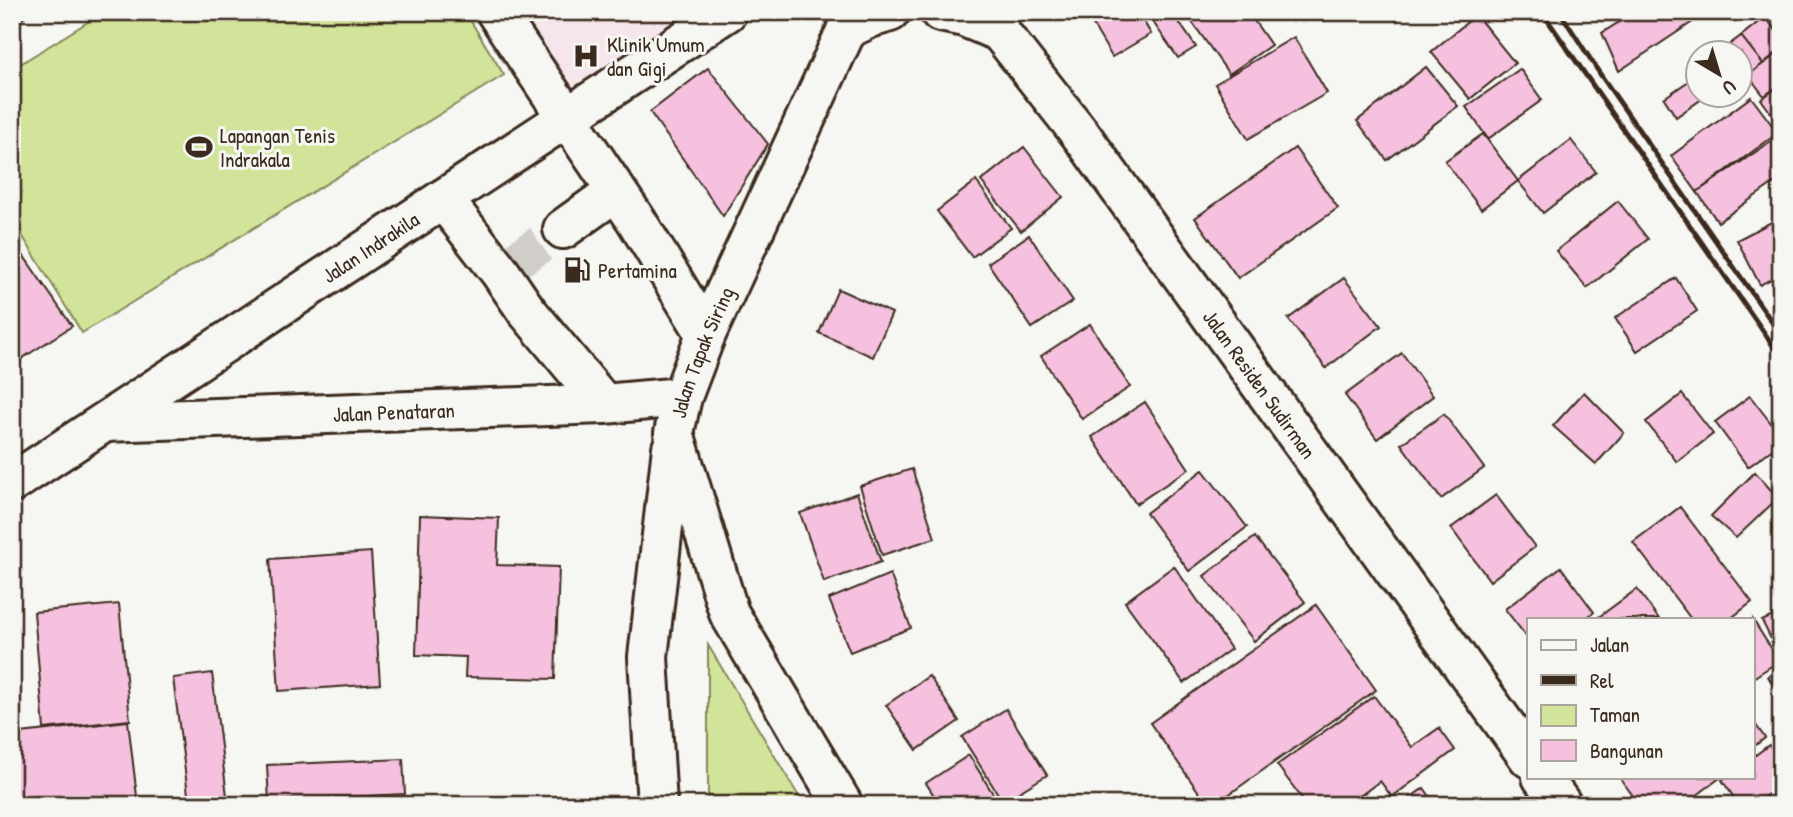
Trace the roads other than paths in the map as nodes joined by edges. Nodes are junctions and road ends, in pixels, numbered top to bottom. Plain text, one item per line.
1 (496, 12) edge
2 (727, 12) edge
3 (890, 12) edge
4 (940, 12) edge
5 (849, 20) edge
6 (995, 22) edge
7 (566, 118) junction
8 (616, 191) junction
9 (443, 199) junction
10 (563, 229) tunnel mouth
11 (706, 334) junction
12 (604, 404) junction
13 (678, 415) junction
14 (105, 422) junction
15 (12, 483) edge
16 (1527, 755) edge
17 (1543, 778) edge
18 (657, 805) edge
19 (843, 805) edge
20 (1562, 805) edge

1 - 7 street
2 - 7 street, Jalan Indrakila
3 - 5 street
4 - 6 street
5 - 11 street, Jalan Tapak Siring
6 - 16 street, Jalan Residen Sudirman
7 - 8 street
7 - 9 street, Jalan Indrakila
8 - 10 street
8 - 11 street
9 - 12 street
9 - 14 street, Jalan Indrakila
11 - 13 street, Jalan Tapak Siring
12 - 13 street, Jalan Penataran
12 - 14 street, Jalan Penataran
13 - 18 street
13 - 19 street, Jalan Tapak Siring
14 - 15 street, Jalan Indrakila
17 - 20 street

